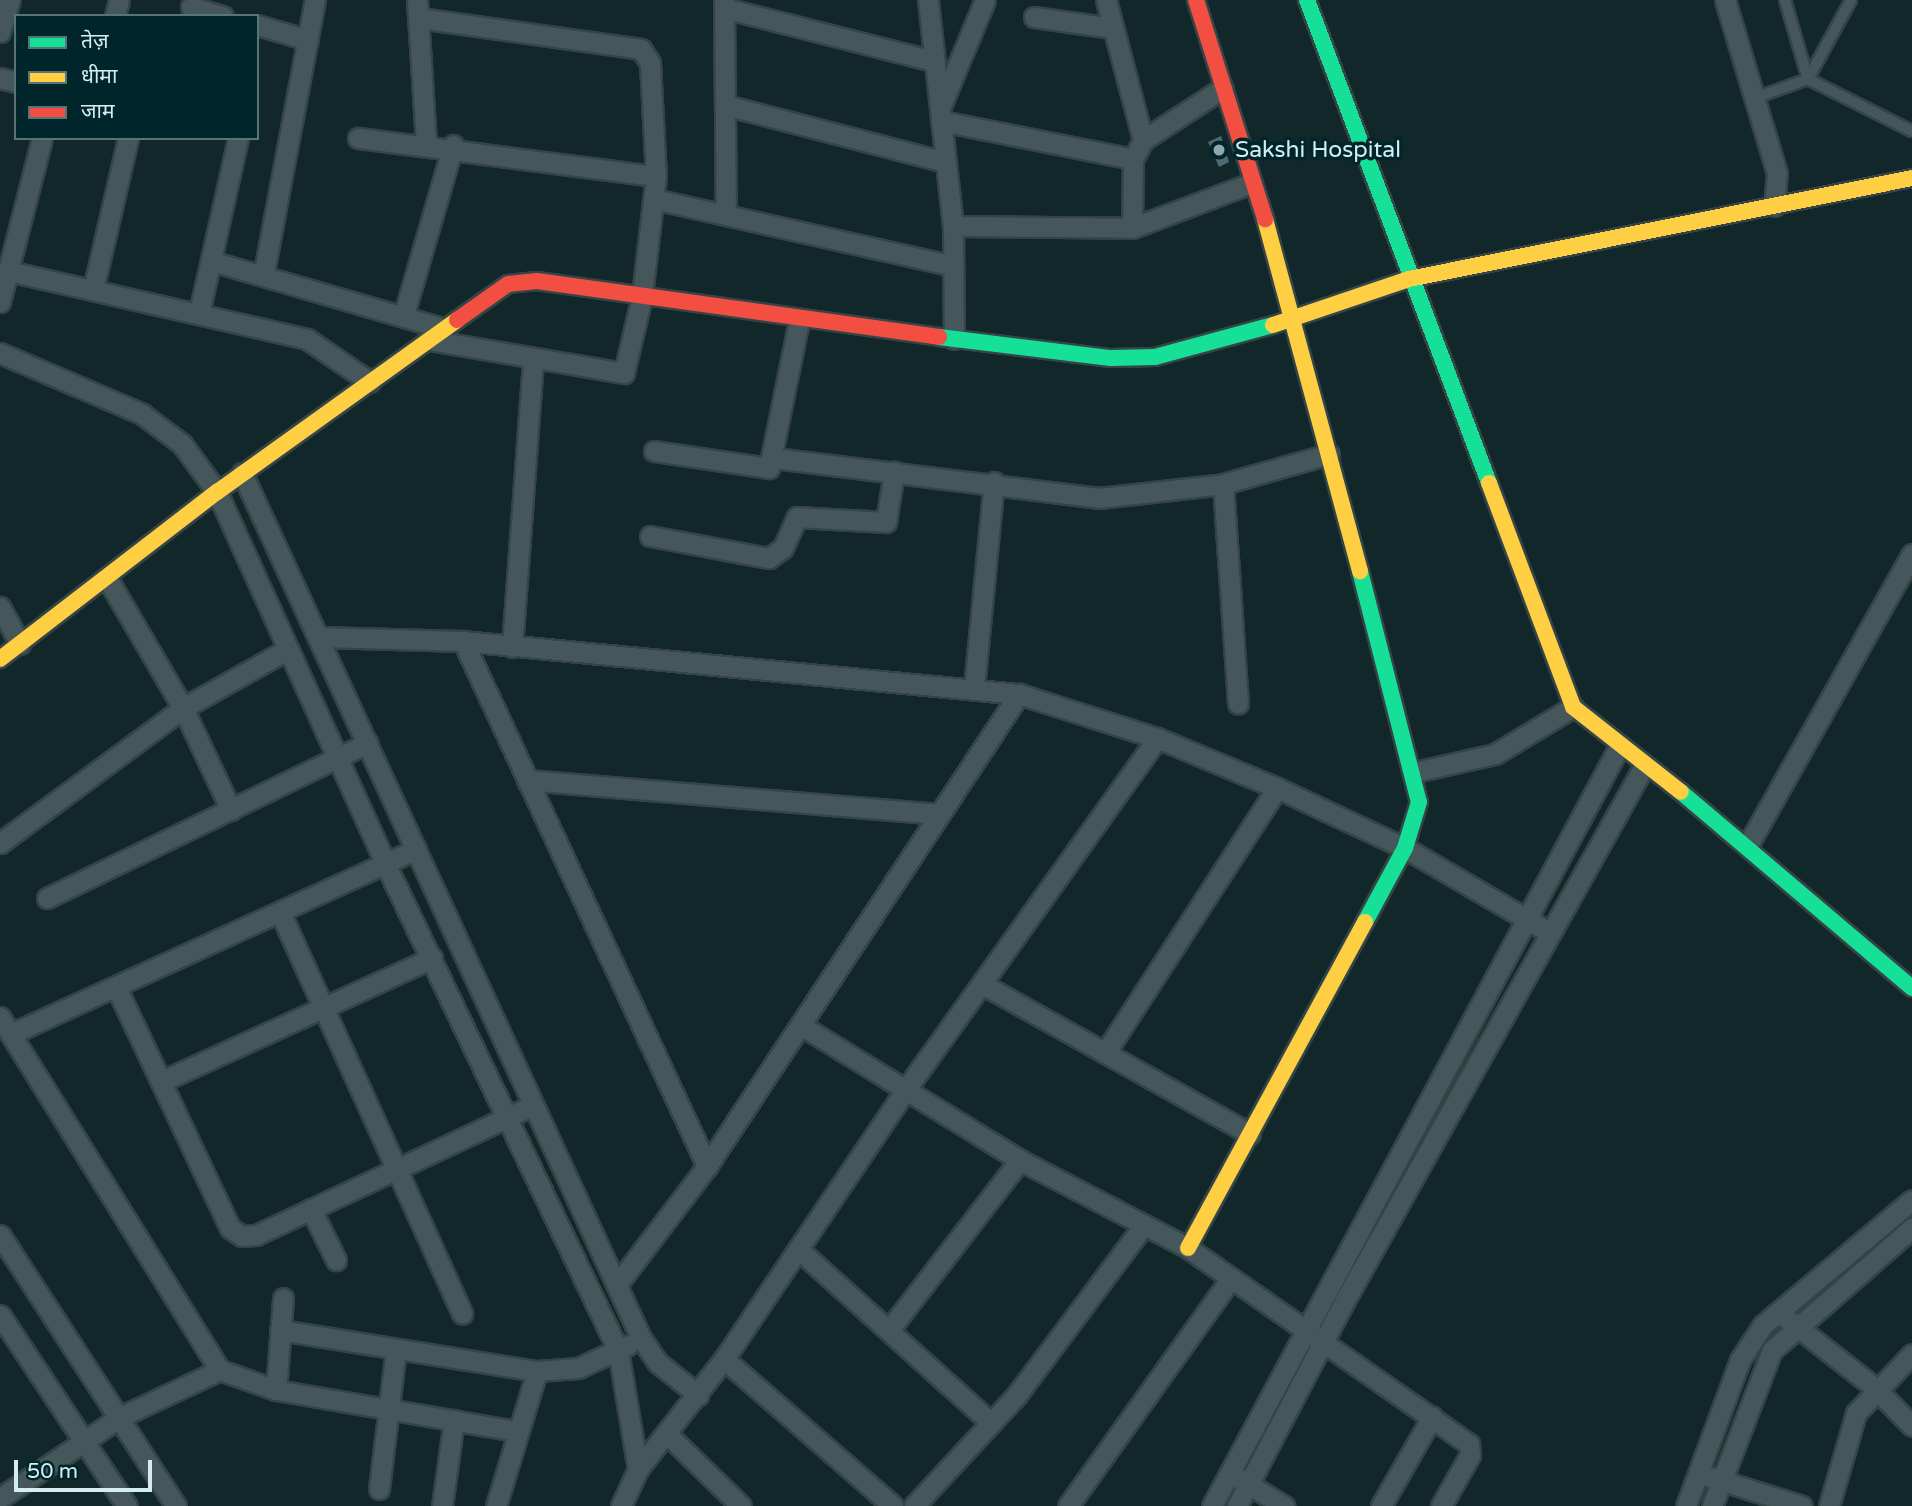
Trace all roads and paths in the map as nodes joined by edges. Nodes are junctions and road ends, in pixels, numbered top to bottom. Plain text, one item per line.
1 (10, 0) edge
2 (315, 0) edge
3 (928, 0) edge
4 (985, 0) edge
5 (1107, 0) edge
6 (1196, 0) edge
7 (1307, 0) edge
8 (1725, 0) edge
9 (1785, 0) edge
10 (1851, 0) edge
11 (724, 4) edge
12 (191, 7) dead end
13 (418, 9) edge
14 (216, 14) edge
15 (1034, 18) dead end
16 (259, 26) edge
17 (1112, 28) junction
18 (0, 32) edge
19 (308, 40) junction
20 (934, 61) junction
21 (1808, 79) junction
22 (1223, 88) junction
23 (1755, 98) junction
24 (725, 105) junction
25 (941, 115) junction
26 (1912, 131) edge
27 (358, 138) dead end
28 (41, 140) edge
29 (128, 140) edge
30 (238, 140) edge
31 (1143, 140) junction
32 (426, 142) junction
33 (453, 145) junction
34 (1133, 159) junction
35 (946, 162) junction
36 (656, 176) junction
37 (1912, 178) edge
38 (1252, 183) junction
39 (654, 199) junction
40 (1773, 206) junction
41 (726, 215) junction
42 (953, 226) junction
43 (1132, 228) junction
44 (211, 261) junction
45 (953, 266) junction
46 (8, 271) junction
47 (264, 272) junction
48 (1409, 279) junction
49 (93, 290) junction
50 (642, 296) junction
51 (0, 302) edge
52 (199, 313) junction
53 (404, 314) junction
54 (1296, 318) junction
55 (799, 320) junction
56 (435, 334) junction
57 (954, 339) junction
58 (0, 354) edge
59 (533, 360) junction
60 (370, 382) junction
61 (654, 451) dead end
62 (1329, 454) junction
63 (774, 458) junction
64 (894, 471) junction
65 (242, 473) junction
66 (994, 482) junction
67 (1223, 484) junction
68 (217, 492) junction
69 (650, 536) dead end
70 (1912, 554) edge
71 (107, 578) junction
72 (0, 607) edge
73 (321, 637) junction
74 (463, 641) junction
75 (20, 644) junction
76 (512, 647) junction
77 (288, 649) junction
78 (0, 660) edge
79 (974, 688) junction
80 (1019, 694) junction
81 (1238, 703) dead end
82 (1573, 707) junction
83 (183, 708) junction
84 (1157, 738) junction
85 (367, 743) junction
86 (1620, 745) junction
87 (338, 759) junction
88 (1644, 766) junction
89 (1415, 772) junction
90 (527, 780) junction
91 (1277, 788) junction
92 (231, 810) junction
93 (940, 814) junction
94 (0, 843) edge
95 (1748, 845) junction
96 (1405, 848) junction
97 (416, 849) junction
98 (385, 863) junction
99 (47, 898) dead end
100 (280, 912) junction
101 (1527, 919) junction
102 (1547, 932) junction
103 (432, 958) junction
104 (982, 984) junction
105 (1912, 988) edge
106 (117, 989) junction
107 (323, 1008) junction
108 (0, 1017) edge
109 (802, 1026) junction
110 (13, 1033) junction
111 (1105, 1052) junction
112 (162, 1082) junction
113 (904, 1092) junction
114 (532, 1106) junction
115 (507, 1118) junction
116 (1250, 1134) junction
117 (1020, 1160) junction
118 (707, 1166) junction
119 (398, 1171) junction
120 (1912, 1200) edge
121 (311, 1209) junction
122 (1144, 1225) junction
123 (1912, 1228) edge
124 (0, 1235) edge
125 (1188, 1248) junction
126 (798, 1249) junction
127 (336, 1260) dead end
128 (1231, 1278) junction
129 (619, 1282) junction
130 (283, 1298) dead end
131 (1777, 1311) junction
132 (462, 1314) dead end
133 (0, 1315) edge
134 (1794, 1326) junction
135 (280, 1330) junction
136 (889, 1330) junction
137 (1304, 1332) junction
138 (641, 1338) junction
139 (1323, 1342) junction
140 (396, 1349) junction
141 (618, 1350) junction
142 (724, 1359) junction
143 (1910, 1360) edge
144 (220, 1370) junction
145 (537, 1371) junction
146 (1874, 1387) junction
147 (276, 1390) junction
148 (698, 1395) junction
149 (388, 1409) junction
150 (1432, 1417) junction
151 (120, 1418) junction
152 (454, 1420) junction
153 (991, 1423) junction
154 (1912, 1426) edge
155 (517, 1431) junction
156 (667, 1434) junction
157 (85, 1440) junction
158 (638, 1469) junction
159 (1698, 1472) junction
160 (1230, 1473) junction
161 (1719, 1481) junction
162 (1250, 1484) junction
163 (379, 1489) dead end
164 (0, 1498) edge
165 (127, 1506) edge
166 (176, 1506) edge
167 (442, 1506) edge
168 (496, 1506) edge
169 (621, 1506) edge
170 (741, 1506) edge
171 (893, 1506) edge
172 (914, 1506) edge
173 (1068, 1506) edge
174 (1212, 1506) edge
175 (1237, 1506) edge
176 (1284, 1506) edge
177 (1381, 1506) edge
178 (1441, 1506) edge
179 (1686, 1506) edge
180 (1712, 1506) edge
181 (1802, 1506) edge
182 (1829, 1506) edge

1 - 18 street
2 - 19 street
3 - 20 street
4 - 25 street
5 - 17 street
6 - 22 street
7 - 48 street
8 - 23 street
9 - 21 lane
10 - 21 lane
11 - 20 street
11 - 24 street
12 - 14 street
13 - 32 street
13 - 36 street
15 - 17 street
16 - 19 street
17 - 31 street
19 - 47 street
20 - 25 street
21 - 23 lane
21 - 26 lane
22 - 31 street
22 - 38 street
23 - 40 street
24 - 35 street
24 - 41 street
25 - 34 street
25 - 35 street
27 - 32 street
28 - 46 street
29 - 49 street
30 - 44 street
31 - 34 street
32 - 33 street
33 - 36 street
33 - 53 street
34 - 43 street
35 - 42 street
36 - 39 street
37 - 40 street
38 - 43 street
38 - 54 street
39 - 41 street
39 - 50 street
40 - 48 street
41 - 45 street
42 - 43 street
42 - 45 street
44 - 47 street
44 - 52 street
45 - 57 street
46 - 49 street
46 - 51 street
47 - 53 street
48 - 54 street
48 - 82 street
49 - 52 street
50 - 55 street
50 - 56 street
50 - 59 street
52 - 60 street
53 - 56 street
54 - 57 street
54 - 62 street
55 - 57 street
55 - 63 street
56 - 59 street
56 - 60 street
58 - 68 street
59 - 76 street
60 - 65 street
61 - 63 street
62 - 67 street
62 - 89 street
63 - 64 street
64 - 66 street
64 - 69 street
65 - 68 street
65 - 73 street
66 - 67 street
66 - 79 street
67 - 81 street
68 - 71 street
68 - 77 street
70 - 95 street
71 - 75 street
71 - 83 street
72 - 75 street
73 - 74 street
73 - 85 street
74 - 76 street
74 - 90 street
75 - 78 street
76 - 79 street
77 - 83 street
77 - 87 street
79 - 80 street
80 - 84 street
80 - 93 street
82 - 86 street
82 - 89 street
83 - 92 street
83 - 94 street
84 - 91 street
84 - 104 street
85 - 87 street
85 - 97 street
86 - 88 street
86 - 101 street
87 - 92 street
87 - 98 street
88 - 95 street
88 - 102 street
89 - 96 street
90 - 93 street
90 - 118 street
91 - 96 street
91 - 111 street
92 - 99 street
93 - 109 street
95 - 105 street
96 - 101 street
96 - 116 street
97 - 98 street
97 - 114 street
98 - 100 street
98 - 103 street
100 - 106 street
100 - 107 street
101 - 102 street
101 - 137 street
102 - 139 street
103 - 107 street
103 - 115 street
104 - 111 street
104 - 113 street
106 - 110 street
106 - 112 street
107 - 112 street
107 - 119 street
108 - 110 street
109 - 113 street
109 - 118 street
110 - 144 street
111 - 116 street
112 - 121 street
113 - 117 street
113 - 126 street
114 - 115 street
114 - 129 street
115 - 119 street
115 - 141 street
116 - 125 street
117 - 122 street
117 - 136 street
118 - 129 street
119 - 121 street
119 - 132 street
120 - 131 street
121 - 127 street
122 - 125 street
122 - 153 street
123 - 134 street
124 - 151 street
125 - 128 street
126 - 136 street
126 - 142 street
128 - 137 street
128 - 173 street
129 - 138 street
130 - 135 street
131 - 134 street
131 - 159 street
133 - 157 street
134 - 146 street
134 - 161 street
135 - 140 street
135 - 147 street
136 - 153 street
137 - 139 street
137 - 160 street
138 - 141 street
138 - 148 street
139 - 150 street
139 - 162 street
140 - 145 street
140 - 149 street
141 - 145 street
141 - 158 street
142 - 148 street
142 - 171 street
143 - 146 street
144 - 147 street
144 - 151 street
145 - 155 street
146 - 154 street
146 - 182 street
147 - 149 street
148 - 156 street
149 - 152 street
149 - 163 street
150 - 177 street
150 - 178 street
151 - 157 street
151 - 166 street
152 - 155 street
152 - 167 street
153 - 172 street
155 - 168 street
156 - 158 street
156 - 170 street
157 - 164 street
157 - 165 street
158 - 169 street
159 - 161 street
159 - 179 street
160 - 162 street
160 - 174 street
161 - 180 street
161 - 181 street
162 - 175 street
162 - 176 street

